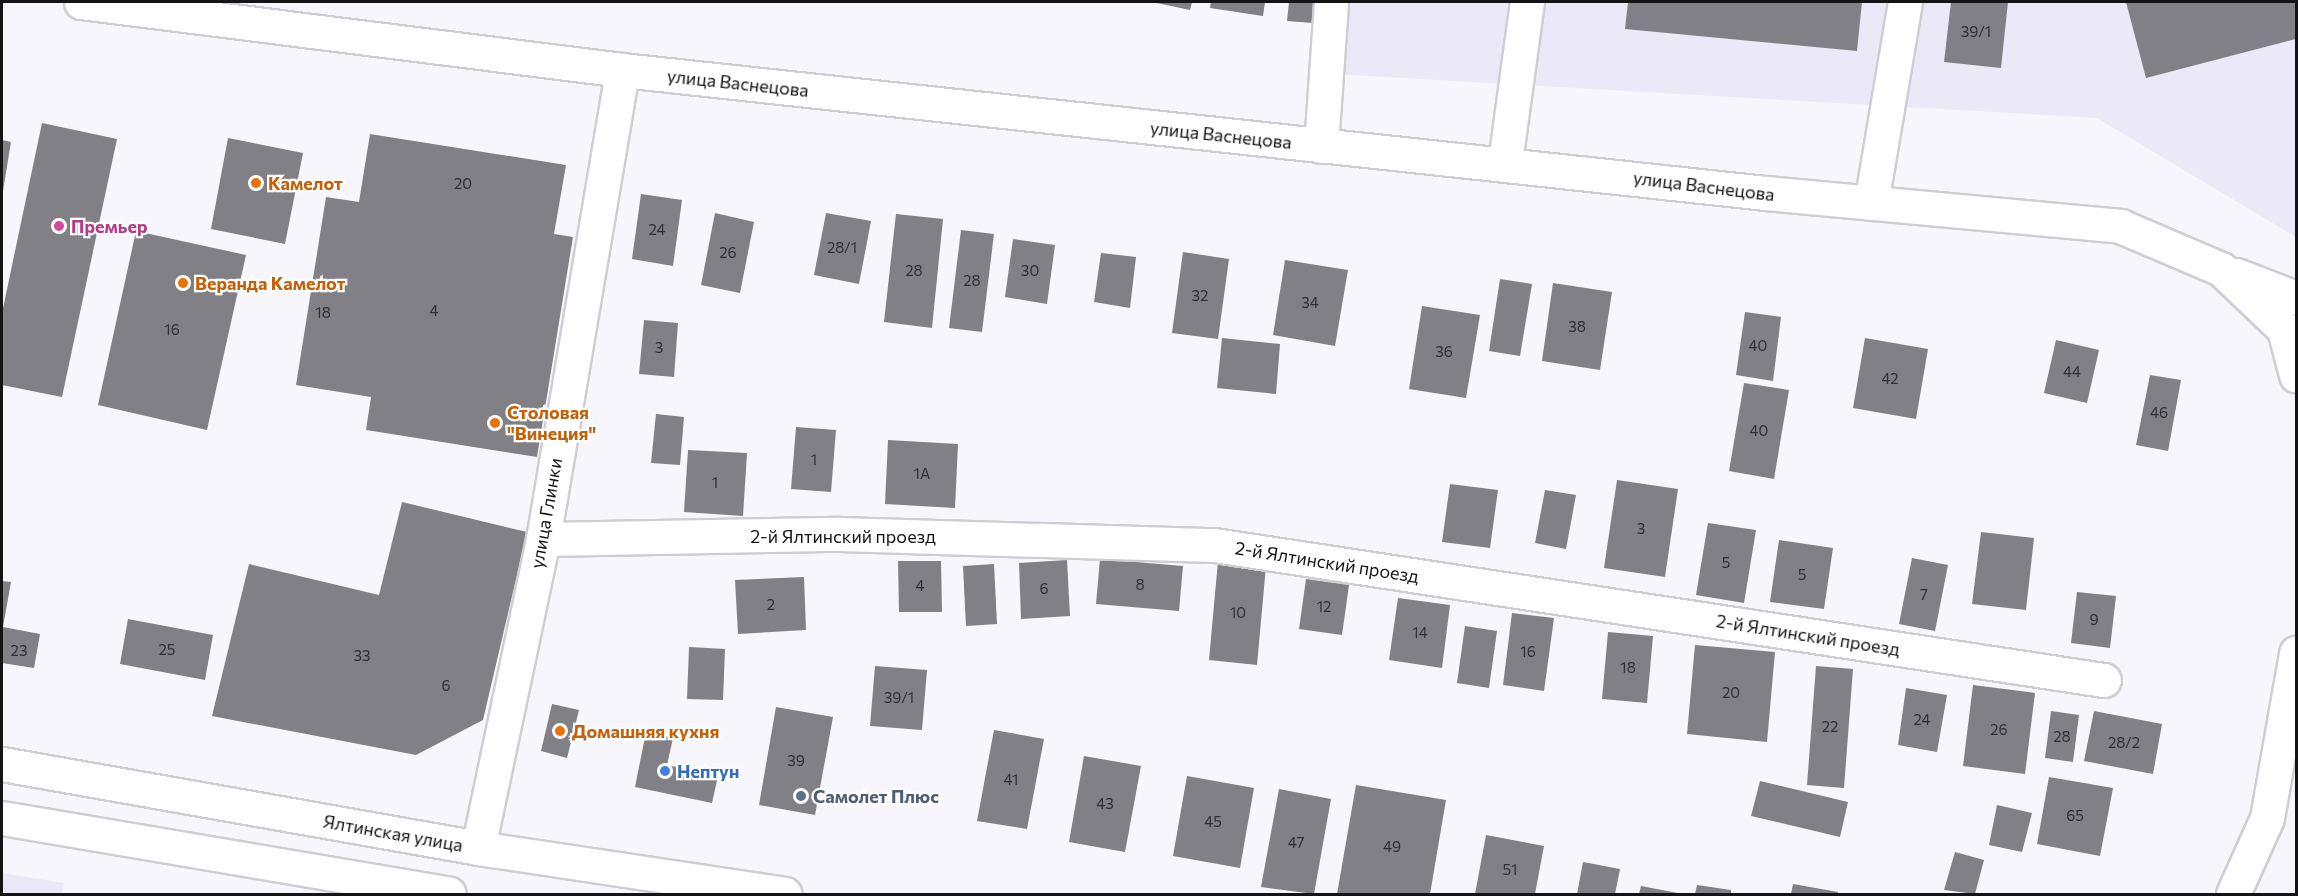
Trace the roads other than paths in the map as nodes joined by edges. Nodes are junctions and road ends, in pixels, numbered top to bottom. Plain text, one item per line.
1 (81, 2) edge
2 (1331, 2) edge
3 (1527, 2) edge
4 (1905, 2) edge
5 (622, 70) junction
6 (1321, 146) junction
7 (1505, 162) junction
8 (1872, 203) junction
9 (2220, 269) junction
10 (2296, 298) edge
11 (2296, 375) edge
12 (543, 539) junction
13 (2296, 653) edge
14 (2104, 680) dead end
15 (2, 764) edge
16 (2, 818) edge
17 (478, 848) junction
18 (449, 894) edge
19 (785, 894) edge
20 (2233, 894) edge

1 - 5 street, улица Васнецова
2 - 6 street
3 - 7 street
4 - 8 street
5 - 6 street, улица Васнецова
5 - 12 street, улица Глинки
6 - 7 street, улица Васнецова
7 - 8 street, улица Васнецова
8 - 9 street, улица Васнецова
9 - 10 street
9 - 11 street, улица Васнецова
12 - 14 street, 2-й Ялтинский проезд
12 - 17 street, улица Глинки
13 - 20 street
15 - 17 street, Ялтинская улица
16 - 18 street
17 - 19 street, Ялтинская улица

